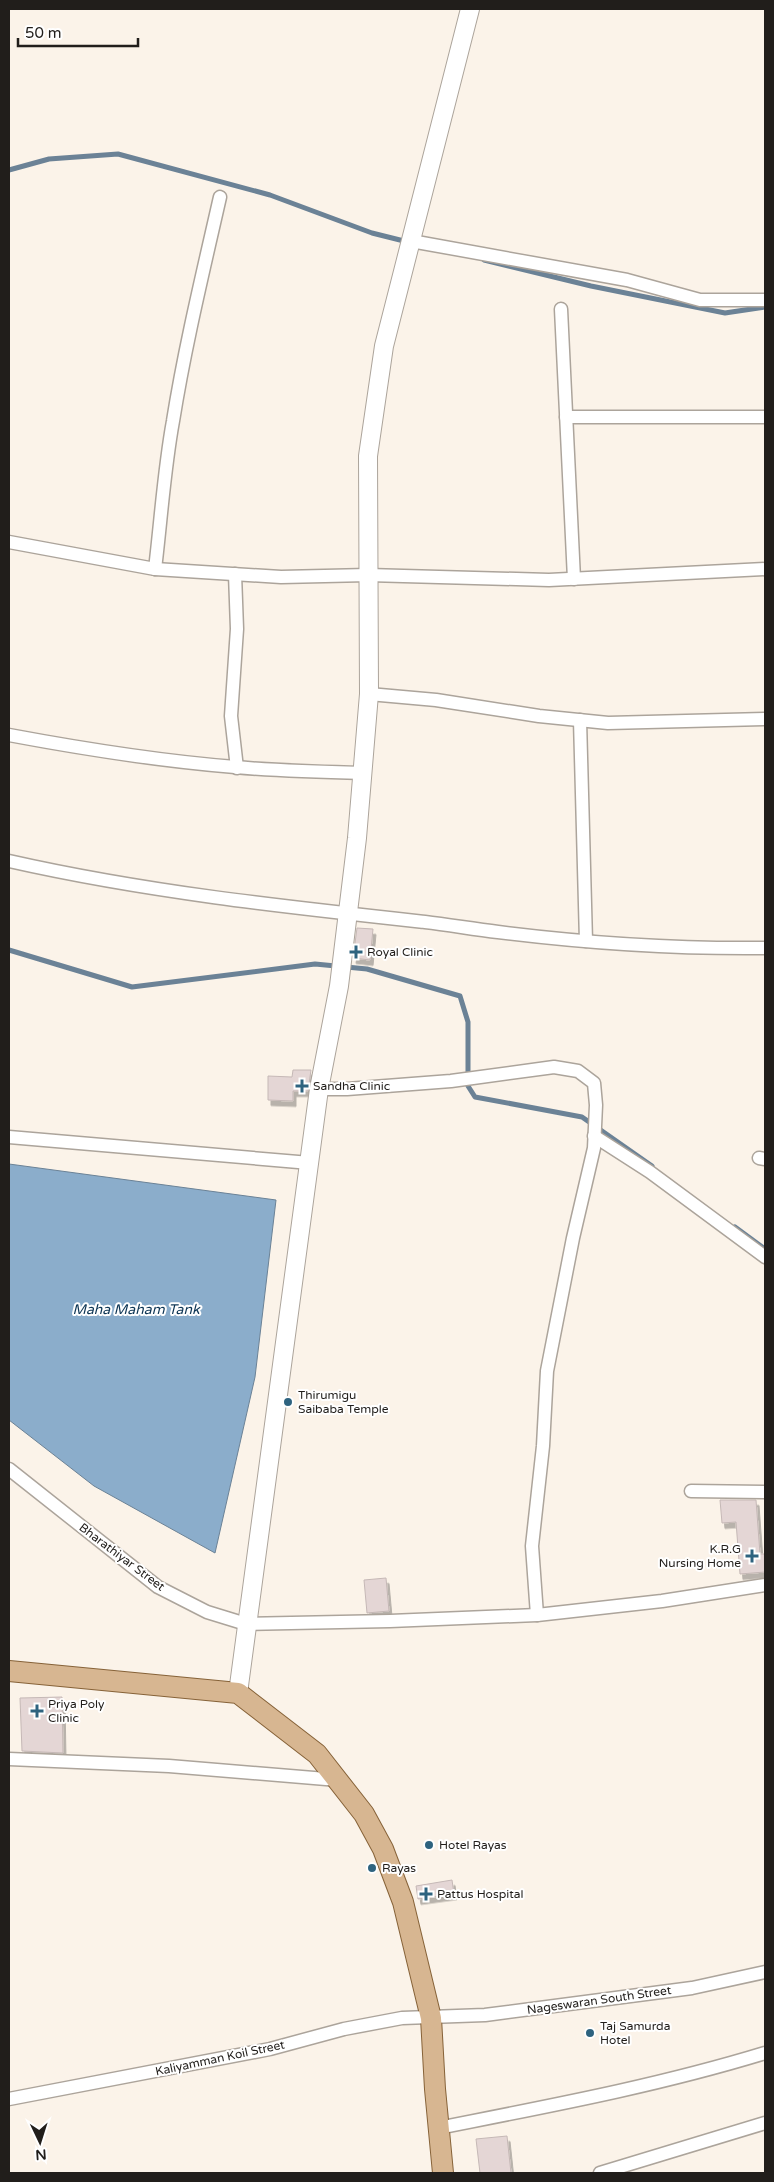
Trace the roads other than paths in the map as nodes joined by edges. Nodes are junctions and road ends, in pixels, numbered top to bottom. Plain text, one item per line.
1 (470, 9) edge
2 (220, 197) dead end
3 (411, 241) junction
4 (765, 300) edge
5 (560, 309) dead end
6 (566, 417) junction
7 (765, 417) edge
8 (9, 542) edge
9 (155, 569) junction
10 (765, 569) edge
11 (235, 574) junction
12 (368, 575) junction
13 (574, 579) junction
14 (369, 694) junction
15 (765, 719) edge
16 (580, 720) junction
17 (9, 735) edge
18 (237, 768) junction
19 (364, 774) junction
20 (9, 861) edge
21 (347, 915) junction
22 (586, 941) junction
23 (765, 948) edge
24 (319, 1089) junction
25 (9, 1137) edge
26 (594, 1142) junction
27 (310, 1163) junction
28 (765, 1257) edge
29 (9, 1469) edge
30 (691, 1492) dead end
31 (765, 1492) edge
32 (765, 1585) edge
33 (537, 1615) junction
34 (246, 1624) junction
35 (9, 1671) edge
36 (238, 1693) junction
37 (9, 1759) edge
38 (338, 1780) junction
39 (765, 1972) edge
40 (431, 2018) junction
41 (765, 2053) edge
42 (9, 2099) edge
43 (765, 2123) edge
44 (438, 2128) junction
45 (443, 2173) edge
46 (600, 2173) edge

1 - 3 street
2 - 9 street
3 - 4 street
3 - 12 street
5 - 6 street
6 - 7 street
6 - 13 street
8 - 9 street
9 - 11 street
10 - 13 street
11 - 12 street
11 - 18 street
12 - 13 street
12 - 14 street
14 - 16 street
14 - 19 street
15 - 16 street
16 - 22 street
17 - 18 street
18 - 19 street
19 - 21 street
20 - 21 street
21 - 22 street
21 - 24 street
22 - 23 street
24 - 26 street
24 - 27 street
25 - 27 street
26 - 28 street
26 - 33 street
27 - 34 street
29 - 34 street, Bharathiyar Street
30 - 31 street
32 - 33 street, Bharathiyar Street
33 - 34 street, Bharathiyar Street
34 - 36 street
35 - 36 main road
36 - 38 main road
37 - 38 street
38 - 40 main road
39 - 40 street, Nageswaran South Street
40 - 42 street, Kaliyamman Koil Street
40 - 44 main road
41 - 44 street
43 - 46 street
44 - 45 main road

